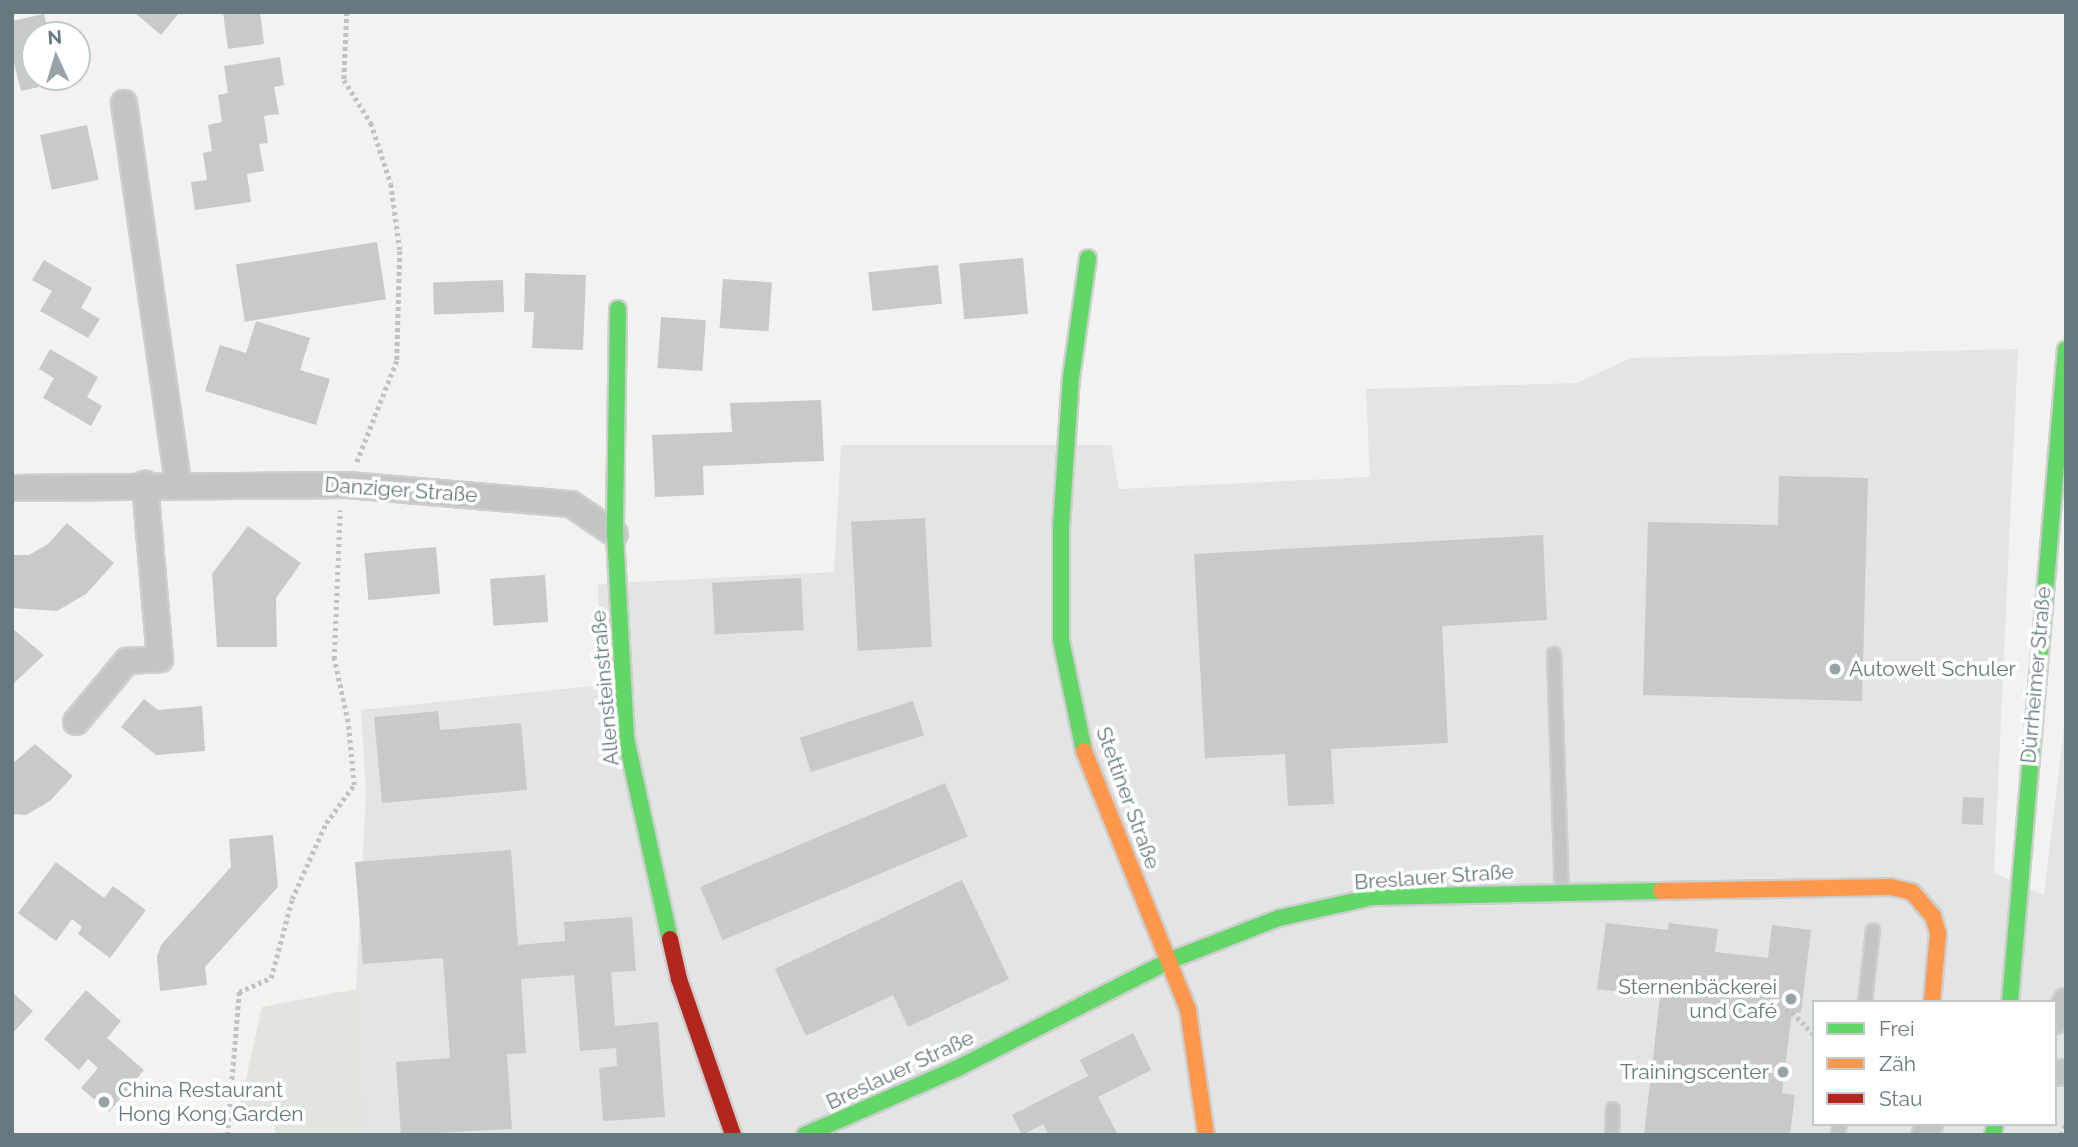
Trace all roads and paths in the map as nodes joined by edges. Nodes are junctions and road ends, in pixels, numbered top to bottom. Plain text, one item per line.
1 (347, 12) edge
2 (124, 103) dead end
3 (1088, 258) dead end
4 (618, 309) dead end
5 (2066, 349) edge
6 (178, 483) junction
7 (145, 484) junction
8 (348, 485) junction
9 (12, 488) edge
10 (615, 534) junction
11 (1554, 654) dead end
12 (76, 722) dead end
13 (1562, 891) junction
14 (1873, 930) dead end
15 (1171, 960) junction
16 (1865, 1000) edge
17 (1932, 1000) edge
18 (2010, 1000) edge
19 (2066, 1001) edge
20 (1771, 1010) dead end
21 (2057, 1017) edge
22 (1812, 1033) edge
23 (1613, 1109) dead end
24 (2066, 1123) edge
25 (227, 1135) edge
26 (733, 1135) edge
27 (805, 1135) edge
28 (1206, 1135) edge
29 (1612, 1135) edge
30 (2061, 1135) edge

1 - 8 path
2 - 6 street
3 - 15 street, Stettiner Straße
4 - 10 street, Allensteinstraße
5 - 18 street, Dürrheimer Straße
6 - 7 street, Danziger Straße
6 - 8 street, Danziger Straße
7 - 9 street, Danziger Straße
7 - 12 street
8 - 10 street, Danziger Straße
8 - 25 path
10 - 26 street, Allensteinstraße
11 - 13 lane
13 - 15 street, Breslauer Straße
13 - 17 street, Breslauer Straße
14 - 16 lane
15 - 27 street, Breslauer Straße
15 - 28 street, Stettiner Straße
19 - 21 street
20 - 22 path
23 - 29 lane
24 - 30 path

